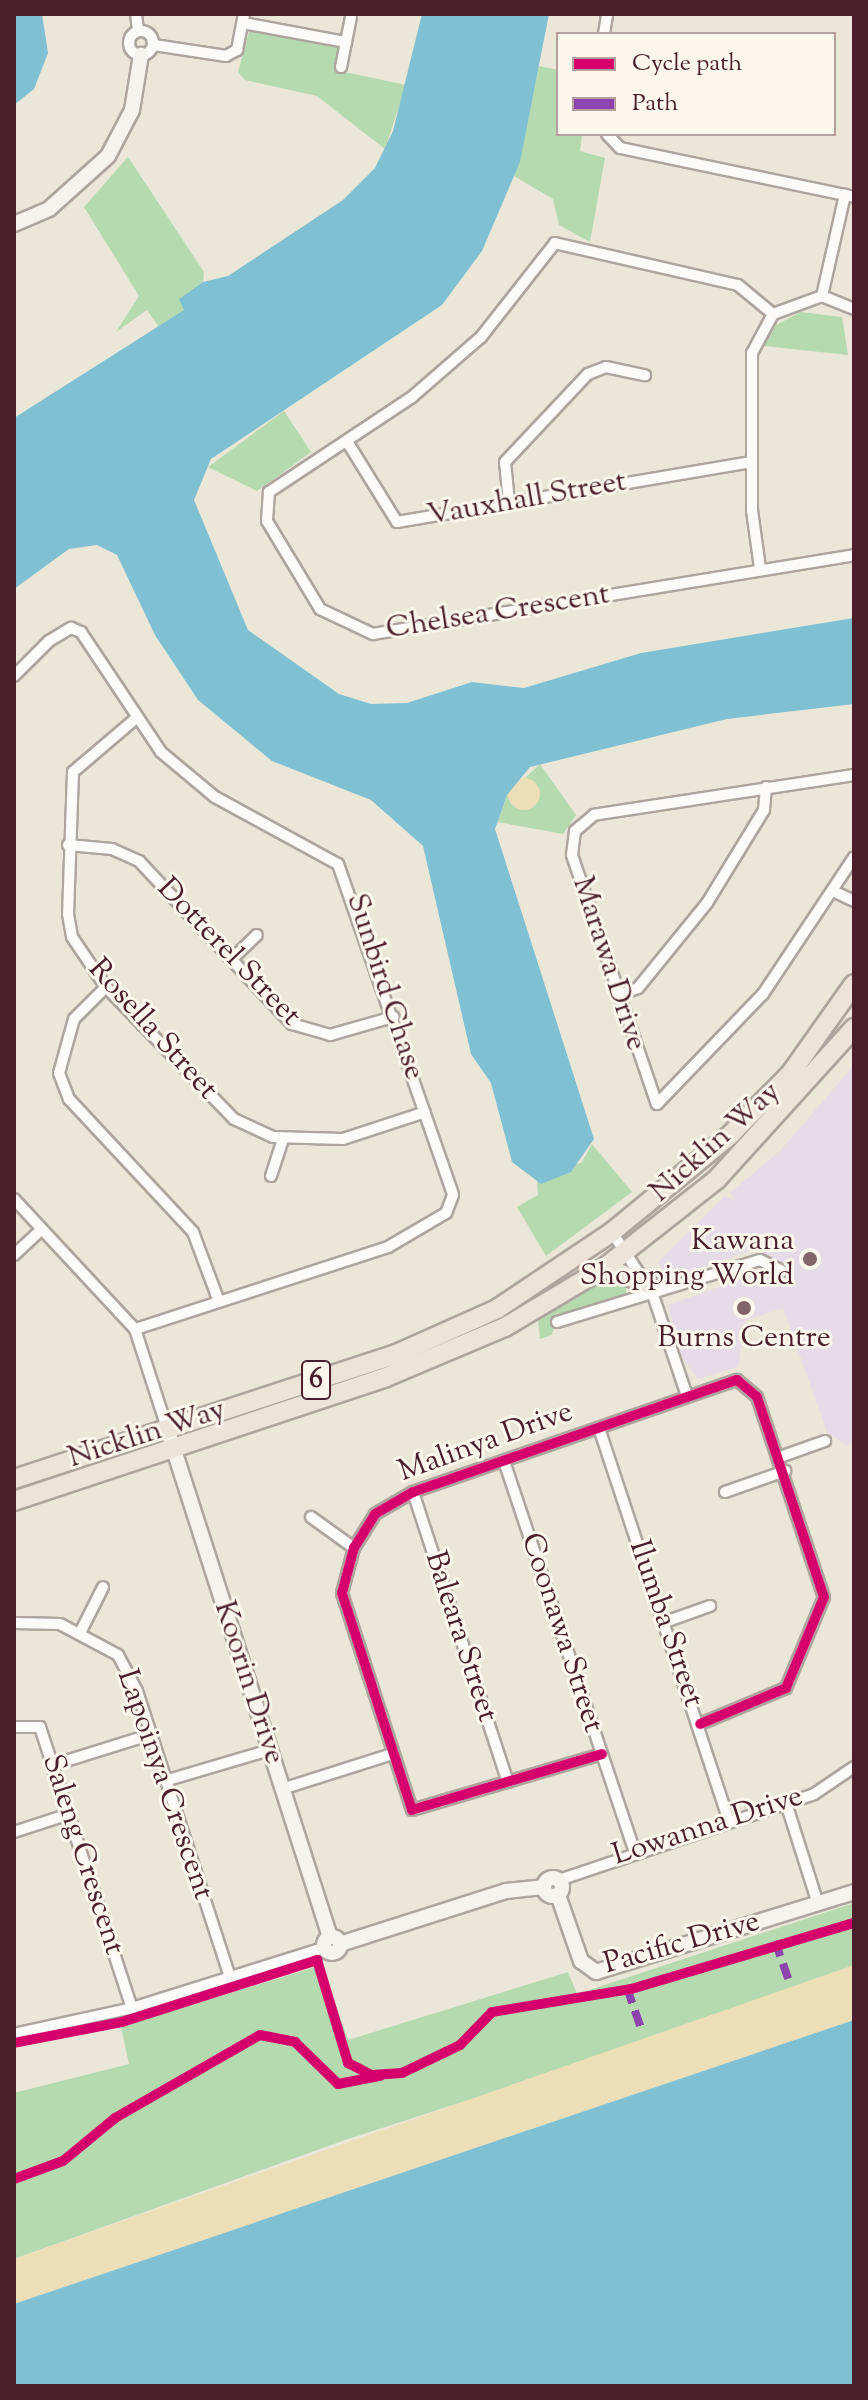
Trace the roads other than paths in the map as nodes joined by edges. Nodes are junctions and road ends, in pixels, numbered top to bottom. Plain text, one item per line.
1 (136, 14) edge
2 (351, 17) dead end
3 (244, 18) edge
4 (138, 31) junction
5 (346, 42) junction
6 (154, 45) junction
7 (141, 55) junction
8 (341, 67) dead end
9 (608, 136) edge
10 (849, 196) edge
11 (14, 224) edge
12 (822, 296) junction
13 (854, 309) edge
14 (773, 314) junction
15 (645, 375) dead end
16 (348, 443) junction
17 (750, 462) junction
18 (509, 502) junction
19 (854, 555) edge
20 (760, 568) junction
21 (14, 676) edge
22 (134, 720) junction
23 (854, 775) edge
24 (766, 787) junction
25 (68, 845) junction
26 (854, 857) edge
27 (835, 892) junction
28 (854, 901) edge
29 (257, 935) dead end
30 (233, 958) junction
31 (854, 984) edge
32 (106, 987) junction
33 (619, 995) junction
34 (393, 1017) junction
35 (854, 1028) edge
36 (425, 1112) junction
37 (283, 1139) junction
38 (271, 1176) dead end
39 (14, 1199) edge
40 (42, 1229) junction
41 (612, 1232) junction
42 (626, 1252) junction
43 (14, 1255) edge
44 (604, 1268) junction
45 (783, 1271) dead end
46 (650, 1289) junction
47 (218, 1299) junction
48 (557, 1322) dead end
49 (135, 1329) junction
50 (687, 1396) junction
51 (167, 1428) junction
52 (599, 1428) junction
53 (825, 1441) dead end
54 (174, 1448) junction
55 (780, 1457) junction
56 (504, 1461) junction
57 (785, 1471) junction
58 (14, 1479) edge
59 (413, 1492) junction
60 (725, 1492) dead end
61 (14, 1501) edge
62 (311, 1517) dead end
63 (354, 1548) junction
64 (103, 1587) dead end
65 (710, 1606) dead end
66 (665, 1622) junction
67 (14, 1623) edge
68 (81, 1631) junction
69 (700, 1724) junction
70 (14, 1727) edge
71 (152, 1734) junction
72 (269, 1750) junction
73 (602, 1754) junction
74 (389, 1755) junction
75 (53, 1765) junction
76 (854, 1767) edge
77 (168, 1780) junction
78 (508, 1782) junction
79 (282, 1789) junction
80 (786, 1803) junction
81 (69, 1814) junction
82 (729, 1821) junction
83 (14, 1832) edge
84 (634, 1850) junction
85 (559, 1888) junction
86 (854, 1892) edge
87 (818, 1904) junction
88 (331, 1943) junction
89 (230, 1977) junction
90 (132, 2008) junction
91 (14, 2034) edge

1 - 4 street
2 - 5 street
3 - 5 street
3 - 6 street
4 - 6 street
4 - 7 street
5 - 8 street
6 - 7 street
7 - 11 street
9 - 10 street
10 - 12 street
12 - 13 street
12 - 14 street
14 - 16 street, Chelsea Crescent
14 - 17 street
15 - 18 street
16 - 18 street, Vauxhall Street
16 - 20 street, Chelsea Crescent
17 - 18 street, Vauxhall Street
17 - 20 street
19 - 20 street, Chelsea Crescent
21 - 22 street, Sunbird Chase
22 - 25 street, Rosella Street
22 - 34 street, Sunbird Chase
23 - 24 street, Marawa Drive
24 - 33 street
24 - 33 street, Marawa Drive
25 - 30 street, Dotterel Street
25 - 32 street, Rosella Street
26 - 27 street, Marawa Drive
27 - 28 street
27 - 33 street, Marawa Drive
29 - 30 street
30 - 34 street, Dotterel Street
31 - 41 highway, Nicklin Way / 6
32 - 37 street, Rosella Street
32 - 47 street
34 - 36 street, Sunbird Chase
35 - 42 highway, Nicklin Way / 6
36 - 37 street, Rosella Street
36 - 47 street, Sunbird Chase
37 - 38 street
39 - 40 street
40 - 43 street
40 - 49 street
41 - 42 street
41 - 51 highway, Nicklin Way / 6
42 - 44 highway, Nicklin Way / 6
42 - 46 street
44 - 46 highway
44 - 54 highway, Nicklin Way / 6
45 - 46 street
46 - 48 street
46 - 50 street
47 - 49 street, Sunbird Chase
49 - 51 street
50 - 52 street, Malinya Drive
50 - 55 street, Malinya Drive
51 - 54 street, Koorin Drive
51 - 58 highway, Nicklin Way / 6
52 - 56 street, Malinya Drive
52 - 66 street, Ilumba Street
53 - 55 street
54 - 61 highway, Nicklin Way / 6
54 - 72 street, Koorin Drive
55 - 57 street
56 - 59 street, Malinya Drive
56 - 73 street, Coonawa Street
57 - 60 street
57 - 69 street
59 - 63 street, Malinya Drive
59 - 78 street, Baleara Street
62 - 63 street
63 - 74 street, Malinya Drive
64 - 68 street
65 - 66 street
66 - 69 street, Ilumba Street
67 - 68 street, Lapoinya Crescent
68 - 71 street, Lapoinya Crescent
69 - 82 street, Ilumba Street
70 - 75 street, Saleng Crescent
71 - 75 street
71 - 77 street, Lapoinya Crescent
72 - 77 street
72 - 79 street, Koorin Drive
73 - 78 street
73 - 84 street, Coonawa Street
74 - 78 street, Malinya Drive
74 - 79 street
75 - 81 street, Saleng Crescent
76 - 80 street, Lowanna Drive
77 - 89 street, Lapoinya Crescent
79 - 88 street, Koorin Drive
80 - 82 street, Lowanna Drive
80 - 87 street
81 - 83 street
81 - 90 street, Saleng Crescent
82 - 84 street, Lowanna Drive
84 - 85 street, Lowanna Drive
85 - 87 street, Pacific Drive
85 - 88 street
86 - 87 street, Pacific Drive
88 - 89 street
89 - 90 street
90 - 91 street

